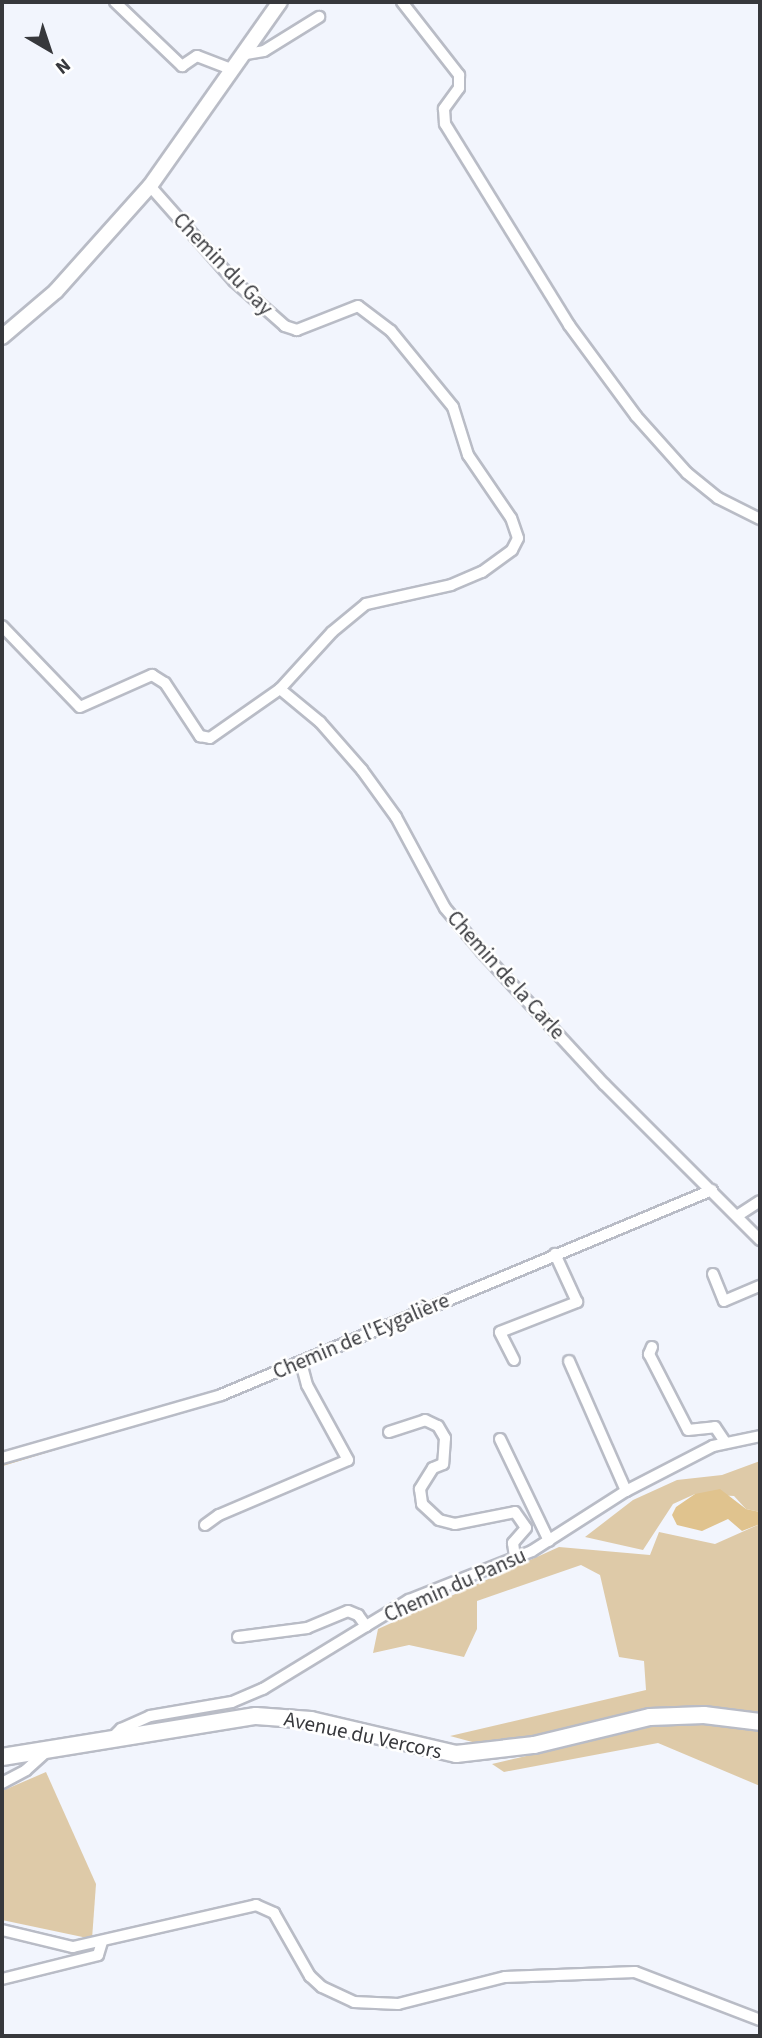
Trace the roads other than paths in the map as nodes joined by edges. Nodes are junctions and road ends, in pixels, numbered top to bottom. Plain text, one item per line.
1 (115, 2) edge
2 (280, 2) edge
3 (402, 2) edge
4 (319, 17) dead end
5 (247, 51) junction
6 (233, 70) junction
7 (150, 186) junction
8 (2, 337) edge
9 (760, 519) edge
10 (2, 626) edge
11 (280, 689) junction
12 (712, 1190) junction
13 (760, 1201) edge
14 (737, 1216) junction
15 (760, 1240) edge
16 (555, 1254) junction
17 (713, 1274) dead end
18 (760, 1286) edge
19 (652, 1348) dead end
20 (514, 1360) dead end
21 (569, 1361) dead end
22 (301, 1362) junction
23 (389, 1432) dead end
24 (760, 1436) edge
25 (499, 1439) dead end
26 (725, 1442) junction
27 (2, 1458) edge
28 (625, 1491) junction
29 (205, 1525) dead end
30 (549, 1541) junction
31 (515, 1558) junction
32 (366, 1626) junction
33 (238, 1637) dead end
34 (760, 1722) edge
35 (109, 1741) junction
36 (48, 1750) junction
37 (2, 1757) edge
38 (2, 1783) edge
39 (2, 1930) edge
40 (102, 1942) junction
41 (2, 1979) edge
42 (760, 2020) edge

1 - 6 street
2 - 5 street
3 - 9 street
4 - 5 street
5 - 6 street
6 - 7 street
7 - 8 street
7 - 11 street, Chemin du Gay
10 - 11 street, Chemin du Gay
11 - 12 street, Chemin de la Carle
12 - 14 street, Chemin de la Carle
12 - 16 street, Chemin de l'Eygalière
13 - 14 street
14 - 15 street, Chemin de la Carle
16 - 20 street
16 - 22 street, Chemin de l'Eygalière
17 - 18 street
19 - 26 street
21 - 28 street
22 - 27 street, Chemin de l'Eygalière
22 - 29 street
23 - 31 street
24 - 26 street, Chemin du Pansu
25 - 30 street
26 - 28 street, Chemin du Pansu
28 - 30 street, Chemin du Pansu
30 - 31 street, Chemin du Pansu
31 - 32 street, Chemin du Pansu
32 - 33 street
32 - 35 street, Chemin du Pansu
34 - 35 main road, Avenue du Vercors
35 - 36 main road, Avenue du Vercors
36 - 37 main road, Avenue du Vercors
36 - 38 street
39 - 40 street
40 - 41 street
40 - 42 street

